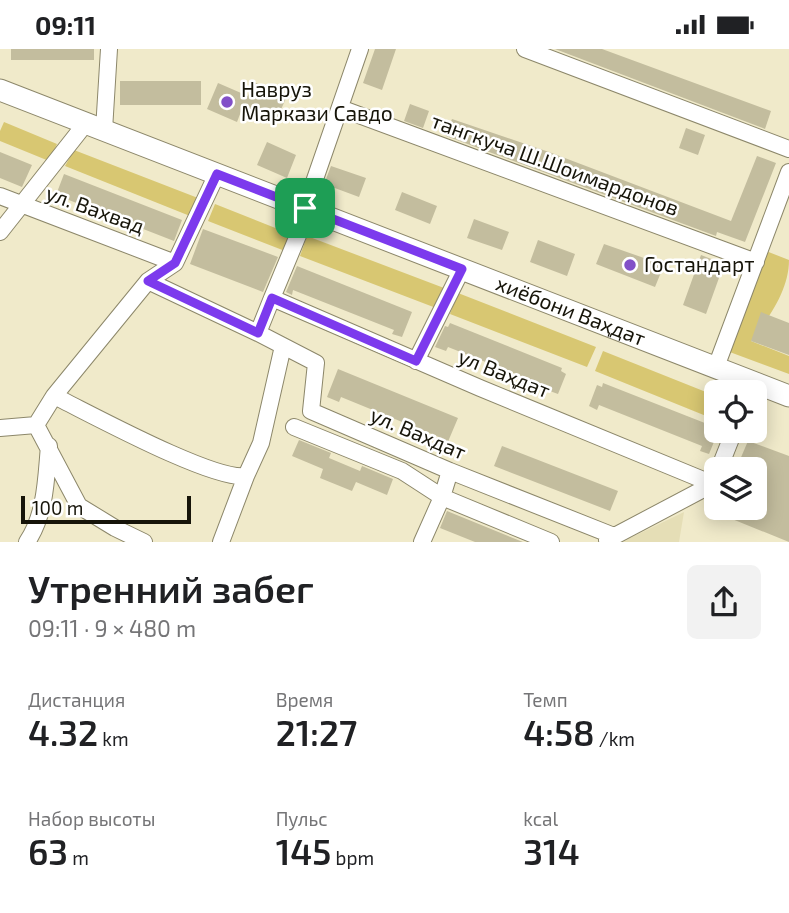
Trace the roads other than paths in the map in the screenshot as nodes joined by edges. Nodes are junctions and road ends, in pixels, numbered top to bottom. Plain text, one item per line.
1 (109, 49) edge
2 (360, 49) edge
3 (526, 49) edge
4 (0, 90) edge
5 (340, 108) junction
6 (95, 127) junction
7 (789, 149) edge
8 (789, 172) edge
9 (217, 174) junction
10 (0, 196) edge
11 (20, 205) junction
12 (307, 209) junction
13 (2, 229) edge
14 (756, 262) junction
15 (175, 263) junction
16 (462, 269) junction
17 (148, 281) junction
18 (272, 298) junction
19 (258, 333) junction
20 (283, 346) junction
21 (416, 361) junction
22 (716, 367) junction
23 (739, 380) edge
24 (767, 390) edge
25 (789, 395) edge
26 (54, 396) junction
27 (36, 425) junction
28 (294, 427) dead end
29 (0, 428) edge
30 (49, 446) junction
31 (450, 471) junction
32 (704, 472) edge
33 (246, 476) junction
34 (704, 484) edge
35 (442, 496) junction
36 (608, 539) edge
37 (27, 542) edge
38 (144, 542) edge
39 (221, 542) edge
40 (422, 542) edge
41 (551, 542) edge

1 - 6 street
2 - 5 street
3 - 7 street
4 - 6 main road, хиёбони Ваҳдат
5 - 12 street
5 - 14 street, тангкуча Ш.Шоимардонов
6 - 9 main road, хиёбони Ваҳдат
6 - 11 street
8 - 14 street
9 - 12 main road, хиёбони Ваҳдат
9 - 15 street
10 - 11 street, ул. Вахвад
11 - 13 street
11 - 15 street, ул. Вахвад
12 - 16 main road, хиёбони Ваҳдат
12 - 18 street
14 - 22 street
15 - 17 street
16 - 21 street
16 - 22 main road, хиёбони Ваҳдат
17 - 19 street
17 - 26 street
18 - 19 street
18 - 21 street, ул Ваҳдат
19 - 20 street, ул. Вахдат
20 - 31 street, ул. Вахдат
20 - 33 street
21 - 32 street, ул Ваҳдат
22 - 23 main road, хиёбони Ваҳдат
24 - 25 main road, хиёбони Ваҳдат
26 - 27 street
26 - 33 street
27 - 29 street
27 - 30 street
28 - 35 street
30 - 37 street
30 - 38 street
31 - 35 street
31 - 36 street, ул. Вахдат
33 - 39 street
34 - 36 street
35 - 40 street
35 - 41 street

